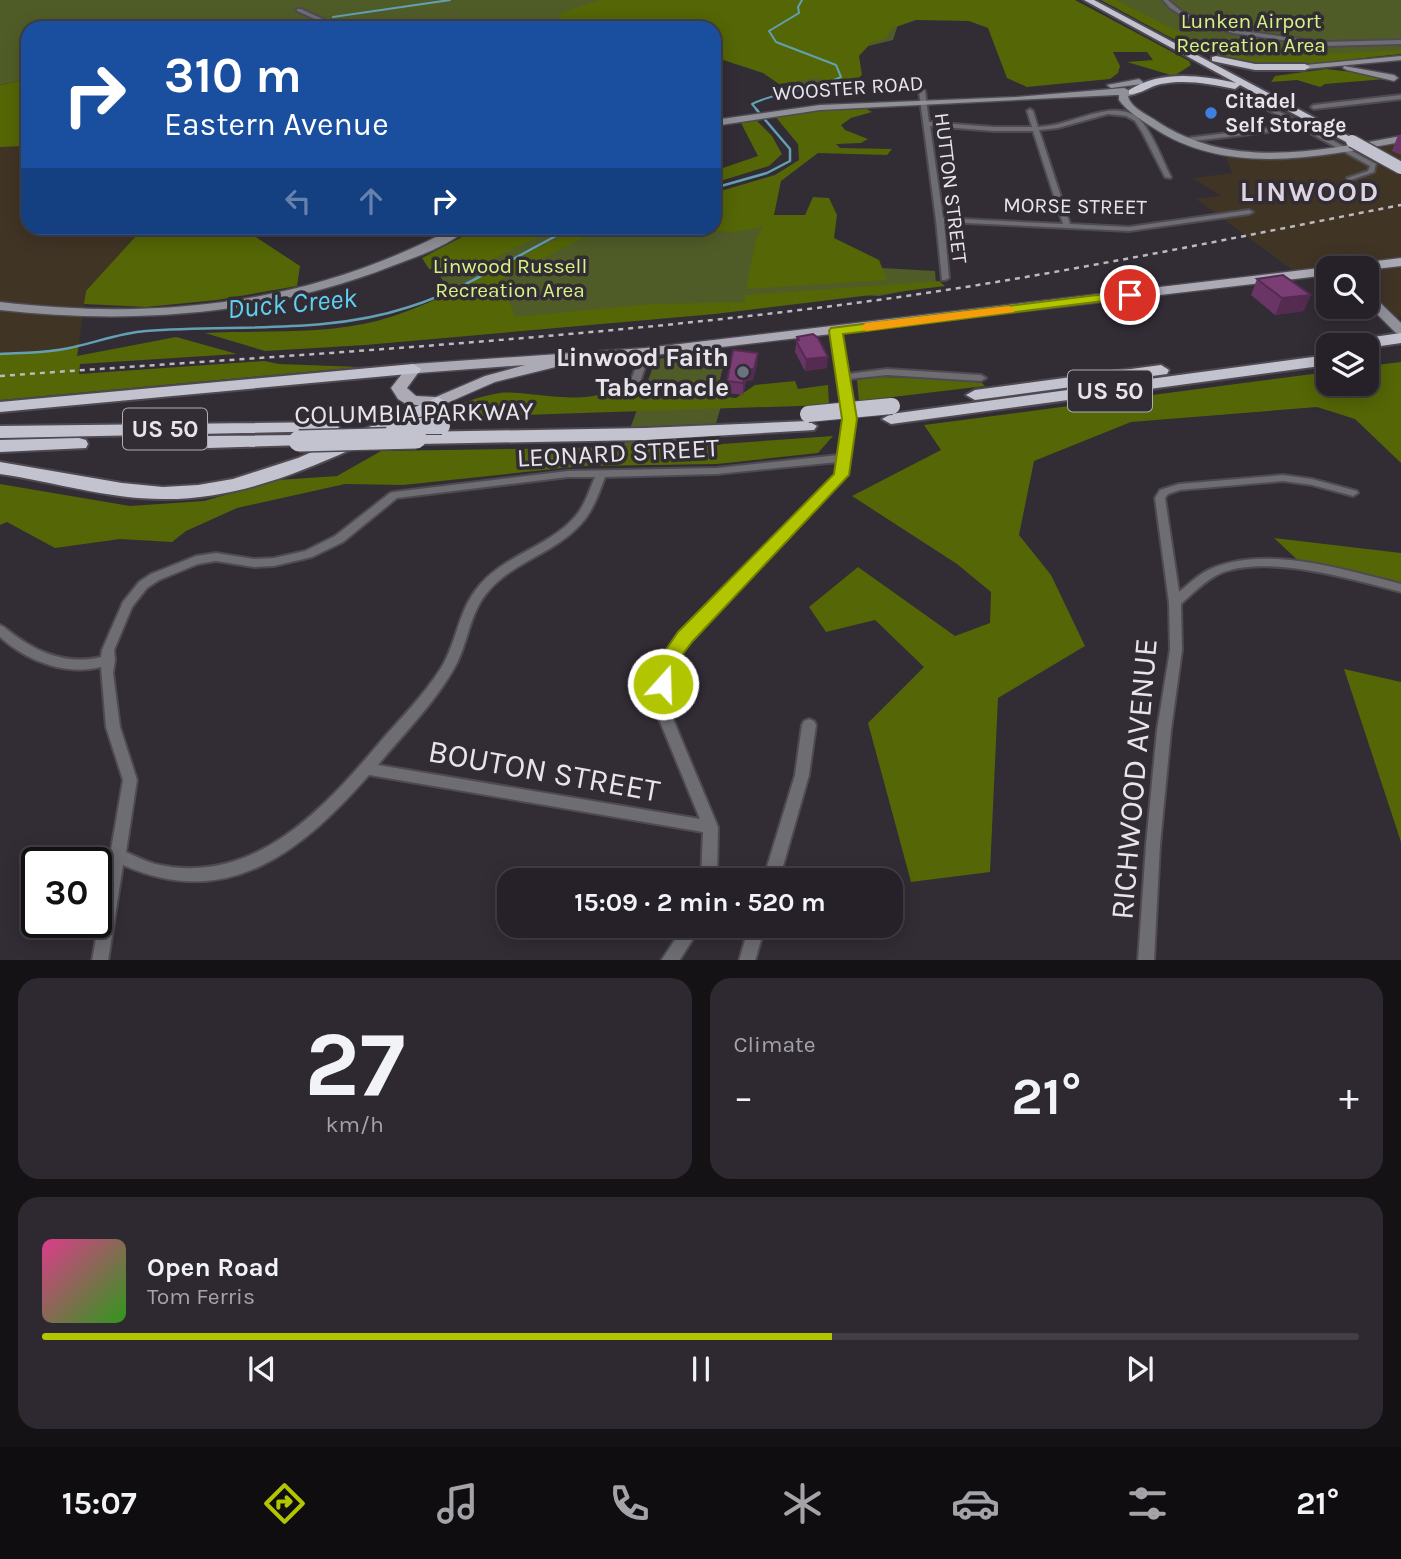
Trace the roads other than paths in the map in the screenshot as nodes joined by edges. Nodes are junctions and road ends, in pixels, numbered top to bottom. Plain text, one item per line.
1 (1088, 0) edge
2 (1165, 0) edge
3 (299, 10) dead end
4 (323, 21) edge
5 (1157, 37) junction
6 (1401, 42) edge
7 (1189, 54) junction
8 (1401, 58) edge
9 (1356, 62) junction
10 (1305, 66) junction
11 (1317, 66) junction
12 (1397, 79) edge
13 (1091, 89) junction
14 (1130, 90) junction
15 (922, 91) dead end
16 (1058, 96) junction
17 (1401, 97) edge
18 (986, 100) junction
19 (1276, 100) junction
20 (1255, 101) dead end
21 (922, 102) junction
22 (1128, 106) junction
23 (1314, 107) dead end
24 (1030, 111) dead end
25 (721, 122) edge
26 (928, 124) junction
27 (1306, 126) junction
28 (1036, 128) junction
29 (1401, 139) edge
30 (1186, 140) junction
31 (1350, 145) junction
32 (1401, 168) edge
33 (1168, 177) dead end
34 (1349, 179) dead end
35 (1249, 212) dead end
36 (940, 220) junction
37 (1067, 226) junction
38 (449, 235) edge
39 (1401, 262) edge
40 (1379, 265) edge
41 (1316, 272) edge
42 (945, 278) dead end
43 (0, 306) edge
44 (1379, 306) edge
45 (1394, 318) edge
46 (1401, 330) edge
47 (836, 331) junction
48 (1401, 338) edge
49 (1379, 345) edge
50 (1316, 350) edge
51 (1379, 350) edge
52 (1401, 351) edge
53 (646, 352) junction
54 (572, 358) junction
55 (1316, 361) edge
56 (413, 369) junction
57 (845, 377) junction
58 (981, 378) dead end
59 (634, 385) dead end
60 (438, 402) junction
61 (0, 407) edge
62 (891, 412) junction
63 (808, 420) junction
64 (0, 432) edge
65 (0, 446) edge
66 (845, 458) junction
67 (0, 468) edge
68 (601, 474) junction
69 (1353, 493) dead end
70 (1401, 588) edge
71 (1175, 603) junction
72 (0, 629) edge
73 (109, 660) junction
74 (809, 725) dead end
75 (367, 769) junction
76 (711, 827) junction
77 (116, 855) junction
78 (709, 868) edge
79 (775, 868) edge
80 (685, 938) edge
81 (754, 938) edge
82 (100, 960) edge
83 (670, 960) edge
84 (747, 960) edge
85 (1146, 960) edge

1 - 5 highway
2 - 6 street
3 - 4 street
5 - 7 highway
5 - 10 highway
7 - 14 highway
7 - 19 highway
8 - 9 street
9 - 11 street
9 - 12 street
10 - 11 street
10 - 19 highway
11 - 12 street
13 - 14 street, WOOSTER ROAD
13 - 14 street
13 - 18 street, WOOSTER ROAD
14 - 16 street, WOOSTER ROAD
14 - 19 highway
14 - 22 street
14 - 30 street
15 - 21 street, HUTTON STREET
16 - 18 street, WOOSTER ROAD
16 - 22 street
17 - 23 street
18 - 21 street, WOOSTER ROAD
19 - 31 highway
20 - 27 street
21 - 25 street, WOOSTER ROAD
21 - 26 street, HUTTON STREET
22 - 30 street
24 - 28 street
26 - 28 street
26 - 36 street, HUTTON STREET
27 - 30 street
27 - 31 street
28 - 33 street
28 - 37 street
29 - 31 street
30 - 31 street
31 - 32 highway, bridge
31 - 34 street
35 - 37 street, MORSE STREET
36 - 37 street, MORSE STREET
36 - 42 street, HUTTON STREET
38 - 43 street
39 - 40 main road
41 - 47 main road
44 - 45 street
45 - 46 street
47 - 53 main road
47 - 57 street
48 - 49 highway
50 - 62 highway, COLUMBIA PARKWAY / US 50
51 - 52 highway
53 - 54 main road
53 - 59 street
54 - 56 main road
54 - 60 main road
55 - 62 highway, COLUMBIA PARKWAY / US 50
56 - 60 main road
56 - 61 highway
57 - 58 street
57 - 66 street
60 - 67 highway
62 - 63 highway, COLUMBIA PARKWAY / US 50
63 - 64 highway, COLUMBIA PARKWAY / US 50, bridge
63 - 65 highway, COLUMBIA PARKWAY / US 50, bridge
66 - 68 street, LEONARD STREET
66 - 76 street
68 - 73 street, LEONARD STREET
68 - 75 street
69 - 71 street, RICHWOOD AVENUE
70 - 71 street
71 - 85 street, RICHWOOD AVENUE
72 - 73 street
73 - 77 street
74 - 79 street
75 - 76 street, BOUTON STREET
75 - 77 street
76 - 78 street
77 - 82 street
80 - 83 street
81 - 84 street

